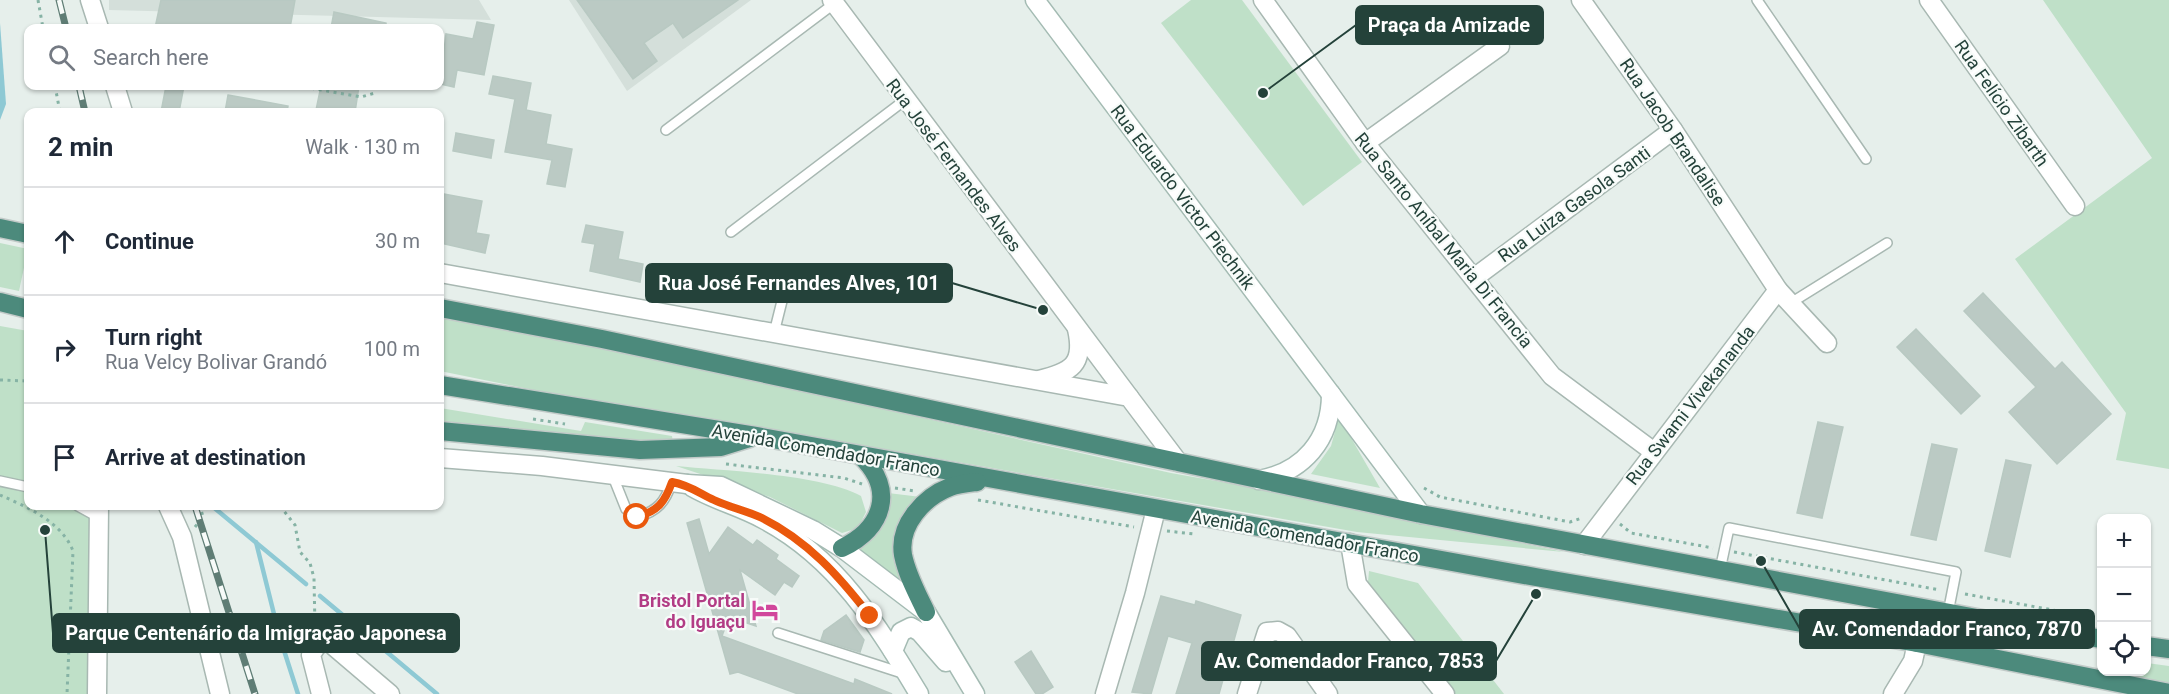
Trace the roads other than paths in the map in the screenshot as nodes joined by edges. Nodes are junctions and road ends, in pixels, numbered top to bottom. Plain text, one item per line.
1 (90, 0) edge
2 (1035, 0) edge
3 (1263, 0) edge
4 (1581, 0) edge
5 (1757, 0) edge
6 (1929, 0) edge
7 (834, 2) edge
8 (98, 24) edge
9 (1500, 46) dead end
10 (116, 90) edge
11 (905, 100) junction
12 (122, 108) edge
13 (666, 130) dead end
14 (1673, 130) junction
15 (1365, 143) junction
16 (1866, 159) dead end
17 (2075, 206) dead end
18 (0, 228) edge
19 (731, 232) dead end
20 (24, 233) edge
21 (1887, 243) dead end
22 (444, 274) edge
23 (1474, 278) junction
24 (783, 297) dead end
25 (1784, 297) junction
26 (0, 302) edge
27 (24, 308) edge
28 (444, 309) edge
29 (1077, 329) junction
30 (774, 333) junction
31 (1827, 343) dead end
32 (1039, 381) junction
33 (444, 386) edge
34 (1331, 394) junction
35 (1129, 397) junction
36 (444, 431) edge
37 (756, 436) junction
38 (1653, 452) junction
39 (861, 456) junction
40 (444, 458) edge
41 (1178, 462) junction
42 (612, 474) junction
43 (992, 479) junction
44 (0, 481) edge
45 (1257, 481) junction
46 (680, 483) junction
47 (24, 486) edge
48 (1156, 509) junction
49 (170, 510) edge
50 (99, 511) edge
51 (1420, 514) junction
52 (1350, 543) junction
53 (1584, 545) junction
54 (842, 548) junction
55 (1720, 570) junction
56 (926, 612) junction
57 (1948, 613) junction
58 (2009, 624) junction
59 (778, 633) dead end
60 (2097, 638) edge
61 (1917, 644) junction
62 (2151, 647) edge
63 (2169, 649) edge
64 (893, 651) junction
65 (907, 674) junction
66 (2169, 693) edge
67 (97, 694) edge
68 (220, 694) edge
69 (321, 694) edge
70 (390, 694) edge
71 (919, 694) edge
72 (973, 694) edge
73 (1105, 694) edge
74 (1247, 694) edge
75 (1328, 694) edge
76 (1445, 694) edge
77 (1893, 694) edge

1 - 8 street
2 - 34 street, Rua Eduardo Victor Piechnik
3 - 15 street, Rua Santo Aníbal Maria Di Francia
4 - 14 street, Rua Jacob Brandalise
5 - 16 lane
6 - 17 street, Rua Felício Zibarth
7 - 11 street, Rua José Fernandes Alves
7 - 13 lane
9 - 15 street
10 - 12 street
11 - 19 lane
11 - 29 street, Rua José Fernandes Alves
14 - 23 street, Rua Luiza Gasola Santi
14 - 25 street, Rua Jacob Brandalise
15 - 23 street, Rua Santo Aníbal Maria Di Francia
18 - 20 highway
21 - 25 lane
22 - 30 street
23 - 38 street, Rua Santo Aníbal Maria Di Francia
24 - 30 lane
25 - 31 street
25 - 38 street, Rua Swami Vivekananda
26 - 27 highway
28 - 41 highway
29 - 32 street
29 - 35 street, Rua José Fernandes Alves
30 - 32 street
32 - 35 street
33 - 37 highway, Avenida Comendador Franco
34 - 45 street
34 - 51 street, Rua Eduardo Victor Piechnik
35 - 41 street
36 - 37 highway
37 - 39 highway, Avenida Comendador Franco
38 - 53 street, Rua Swami Vivekananda
39 - 43 highway, Avenida Comendador Franco
39 - 54 highway
40 - 42 street
41 - 45 highway
42 - 46 street
42 - 46 lane
43 - 48 highway, Avenida Comendador Franco
43 - 56 highway
44 - 47 lane
45 - 51 highway
46 - 54 street
46 - 64 street
48 - 52 highway, Avenida Comendador Franco
48 - 73 street
49 - 68 street
50 - 67 street
51 - 53 highway
52 - 61 highway, Avenida Comendador Franco
52 - 76 street
53 - 55 highway
54 - 56 street
55 - 57 highway
55 - 57 lane
56 - 72 street
57 - 58 highway
58 - 60 highway
58 - 61 highway
59 - 65 lane
61 - 66 highway, Avenida Comendador Franco
61 - 77 street
62 - 63 highway
64 - 65 street
64 - 72 street
65 - 71 street
69 - 70 street
74 - 75 street

